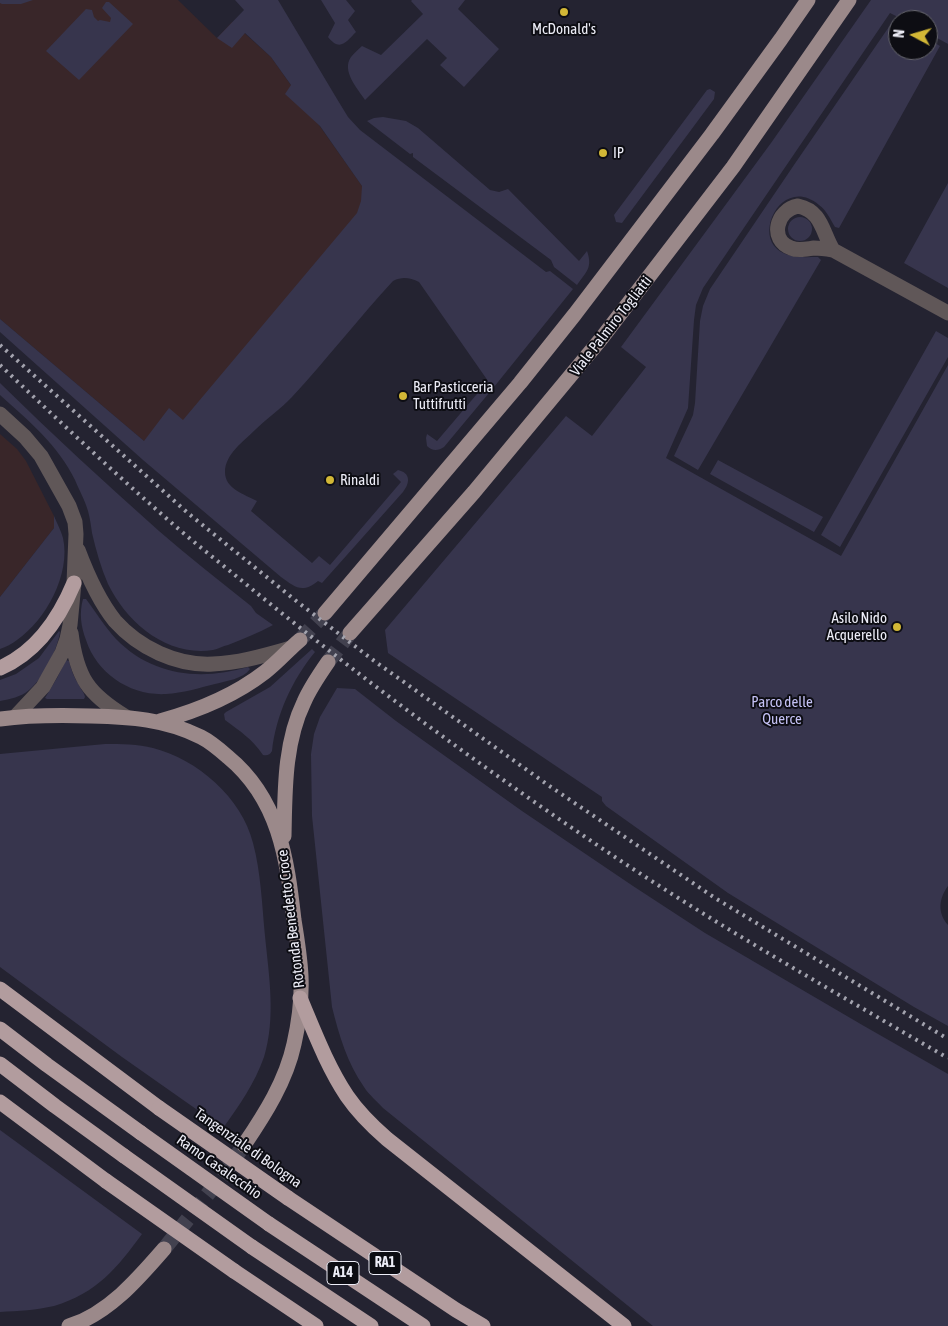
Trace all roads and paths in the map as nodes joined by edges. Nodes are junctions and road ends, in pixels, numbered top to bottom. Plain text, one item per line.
1 (808, 0) edge
2 (849, 0) edge
3 (833, 250) dead end
4 (948, 313) edge
5 (0, 414) edge
6 (76, 544) junction
7 (74, 583) junction
8 (325, 613) tunnel mouth
9 (70, 625) junction
10 (350, 634) tunnel mouth
11 (296, 644) joint
12 (328, 662) tunnel mouth
13 (0, 668) edge
14 (126, 717) junction
15 (7, 718) edge
16 (158, 722) junction
17 (283, 848) junction
18 (0, 989) edge
19 (300, 998) junction
20 (0, 1029) edge
21 (0, 1064) edge
22 (0, 1102) edge
23 (244, 1145) tunnel mouth
24 (164, 1249) tunnel mouth
25 (69, 1326) edge
26 (316, 1326) edge
27 (371, 1326) edge
28 (423, 1326) edge
29 (483, 1326) edge
30 (624, 1326) edge

1 - 8 main road
2 - 10 main road, Viale Palmiro Togliatti
3 - 4 street
5 - 6 street
6 - 7 street
6 - 11 street
7 - 9 street
7 - 13 highway
9 - 14 street
9 - 15 street
11 - 16 main road
12 - 17 main road
14 - 15 main road, Rotonda Benedetto Croce
14 - 16 main road, Rotonda Benedetto Croce
16 - 17 main road, Rotonda Benedetto Croce
17 - 19 main road, Rotonda Benedetto Croce
18 - 29 highway, Tangenziale di Bologna / RA1, bridge
19 - 23 main road, Rotonda Benedetto Croce
19 - 30 highway
20 - 28 highway, Ramo Casalecchio / A14, bridge
21 - 27 highway, A14, bridge
22 - 26 highway, bridge
24 - 25 main road

